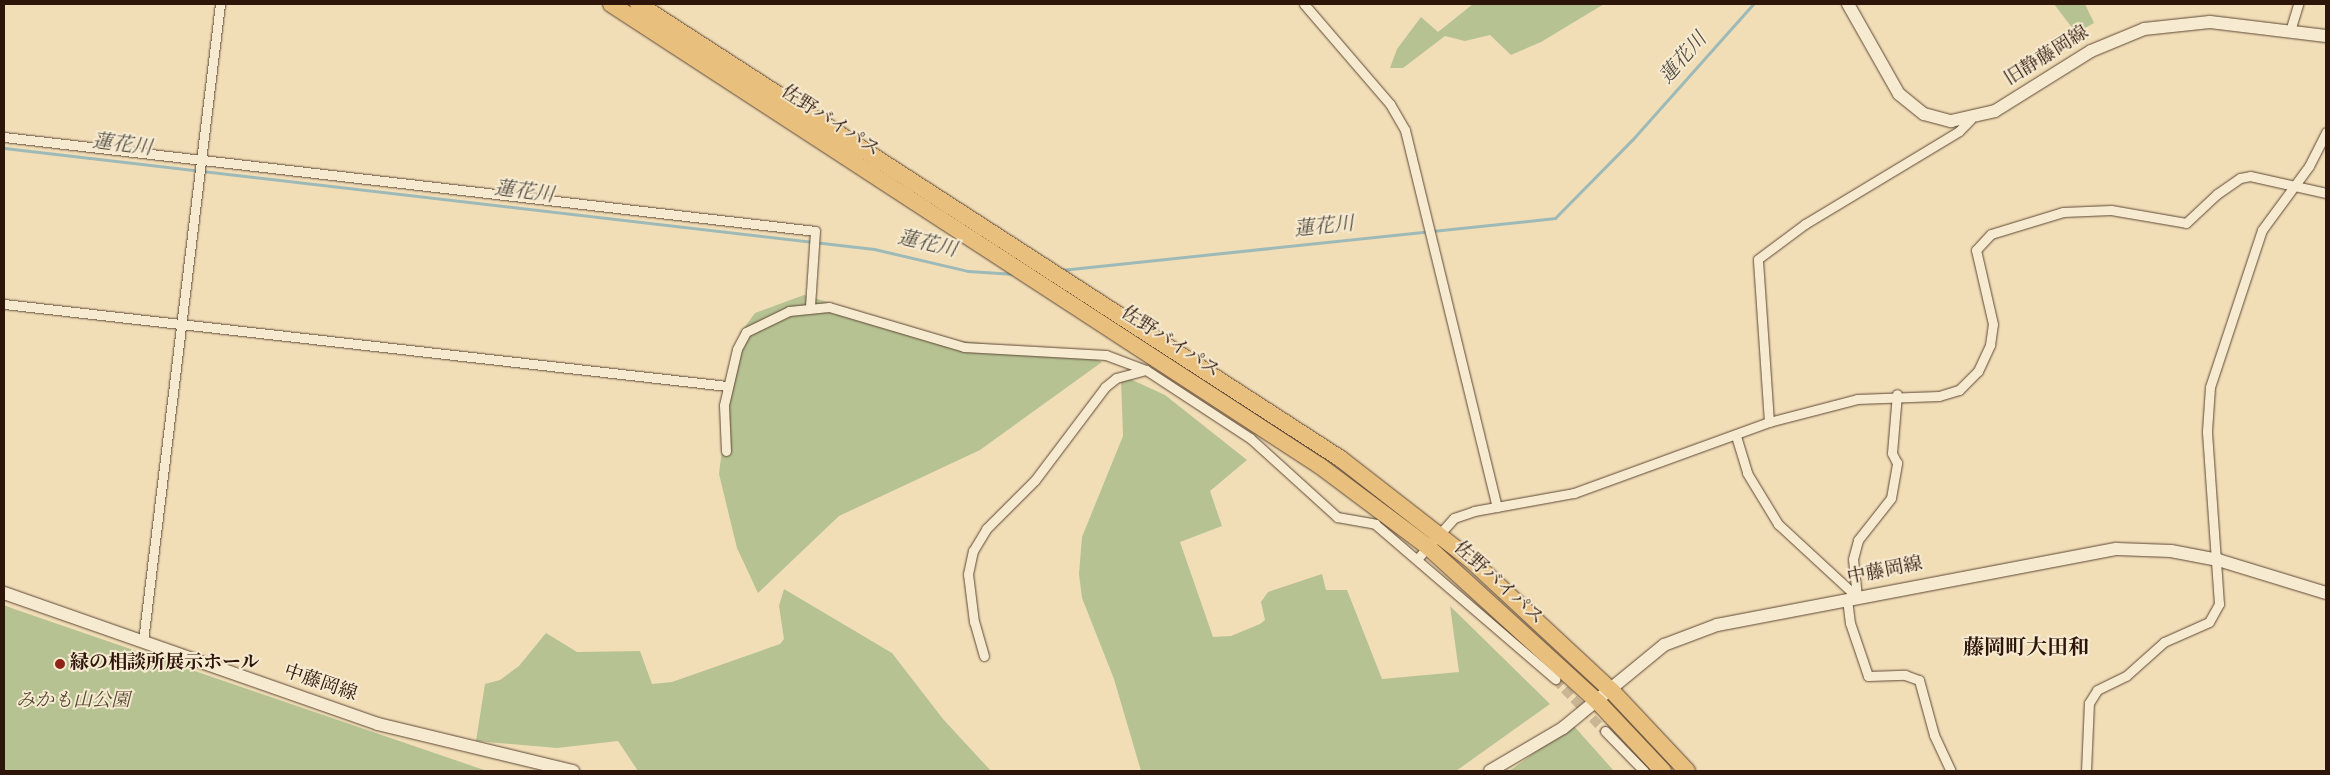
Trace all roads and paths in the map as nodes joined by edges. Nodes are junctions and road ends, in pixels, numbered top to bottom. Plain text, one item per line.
1 (220, 4) edge
2 (611, 4) edge
3 (638, 4) edge
4 (1304, 4) edge
5 (1848, 4) edge
6 (2298, 4) edge
7 (2290, 31) junction
8 (2326, 36) edge
9 (1970, 120) junction
10 (2326, 132) edge
11 (4, 137) edge
12 (199, 162) junction
13 (2292, 185) junction
14 (2326, 193) edge
15 (4, 304) edge
16 (810, 306) junction
17 (180, 326) junction
18 (1146, 370) junction
19 (727, 386) junction
20 (1897, 394) junction
21 (1769, 422) junction
22 (1736, 436) junction
23 (726, 451) dead end
24 (1497, 508) junction
25 (1440, 532) junction
26 (1423, 552) junction
27 (2218, 560) junction
28 (4, 593) edge
29 (2326, 593) edge
30 (1852, 598) junction
31 (143, 641) junction
32 (984, 656) dead end
33 (1555, 679) tunnel mouth
34 (1611, 690) junction
35 (1598, 702) junction
36 (1605, 731) tunnel mouth
37 (573, 771) edge
38 (1490, 771) edge
39 (1644, 771) edge
40 (1663, 771) edge
41 (1687, 771) edge
42 (1950, 771) edge
43 (2086, 771) edge

1 - 12 street
2 - 26 highway, 佐野バイパス
3 - 25 highway, 佐野バイパス
4 - 24 street
5 - 9 main road, 旧静藤岡線
6 - 7 street
7 - 8 main road, 旧静藤岡線
7 - 9 main road, 旧静藤岡線
9 - 21 street
10 - 13 street
11 - 12 street
12 - 16 street
12 - 17 street
13 - 14 street
13 - 20 street
13 - 27 street
15 - 17 street
16 - 18 street
16 - 19 street
17 - 19 street
17 - 31 street
18 - 26 street
18 - 32 street
19 - 23 street
20 - 21 street
20 - 30 street
21 - 22 street
22 - 24 street
22 - 30 street
24 - 25 street
25 - 26 street
25 - 34 highway, 佐野バイパス
26 - 33 street
26 - 35 highway, 佐野バイパス
27 - 29 main road, 中藤岡線
27 - 30 main road, 中藤岡線
27 - 43 street
28 - 31 main road, 中藤岡線
30 - 34 main road, 中藤岡線
30 - 42 street
31 - 37 main road, 中藤岡線
34 - 35 main road, 中藤岡線
34 - 41 highway, 佐野バイパス
35 - 38 main road, 中藤岡線
35 - 40 highway, 佐野バイパス
36 - 39 street

